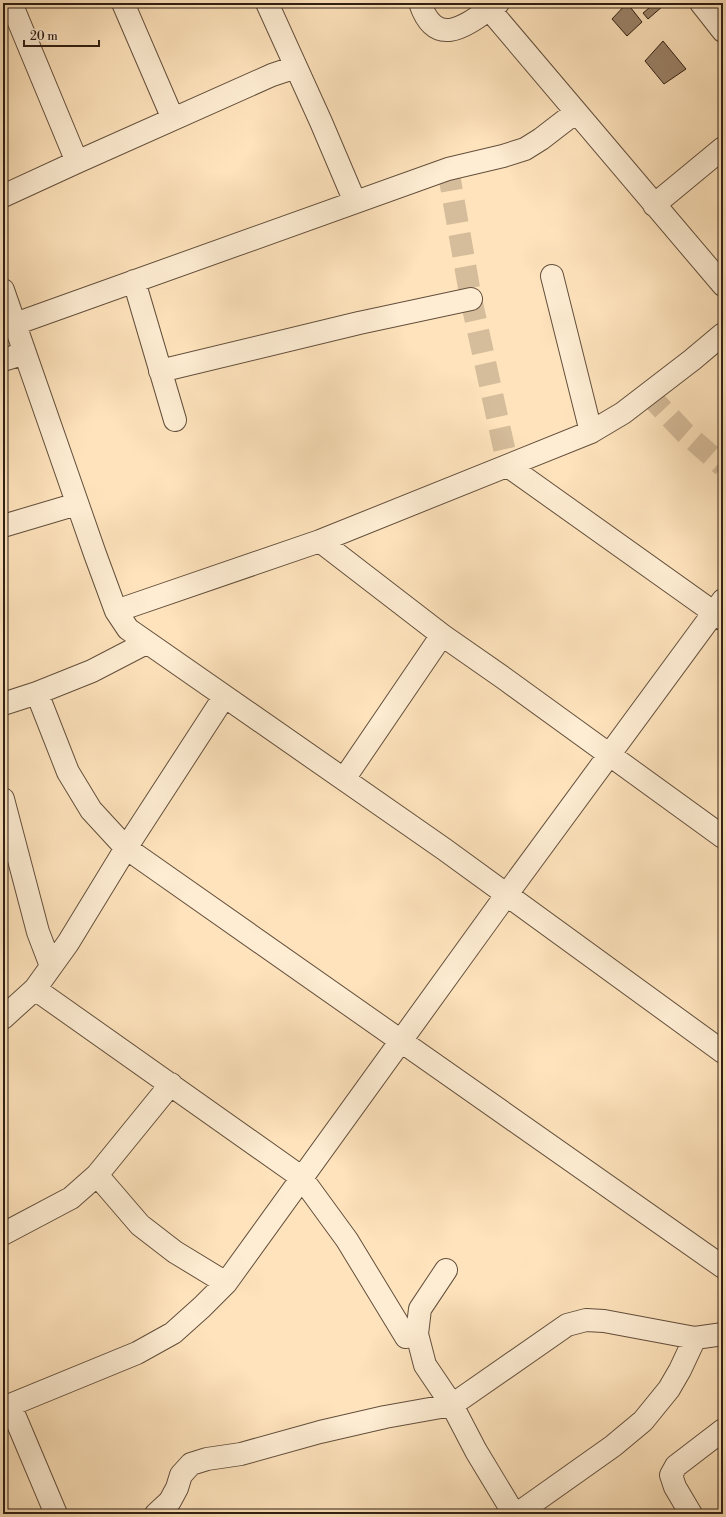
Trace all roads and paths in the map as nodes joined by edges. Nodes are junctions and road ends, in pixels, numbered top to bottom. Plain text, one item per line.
1 (11, 3) edge
2 (123, 3) edge
3 (267, 3) edge
4 (420, 3) edge
5 (701, 3) edge
6 (494, 6) edge
7 (723, 31) edge
8 (296, 67) junction
9 (576, 112) junction
10 (173, 119) junction
11 (723, 148) edge
12 (77, 162) junction
13 (3, 196) edge
14 (355, 202) junction
15 (654, 205) junction
16 (552, 276) dead end
17 (134, 281) junction
18 (723, 285) edge
19 (3, 290) edge
20 (471, 299) dead end
21 (15, 324) junction
22 (723, 334) edge
23 (25, 353) junction
24 (3, 360) edge
25 (160, 371) junction
26 (175, 420) dead end
27 (591, 432) junction
28 (508, 466) junction
29 (77, 504) junction
30 (3, 526) edge
31 (320, 541) junction
32 (720, 610) edge
33 (116, 611) junction
34 (442, 634) junction
35 (146, 643) junction
36 (37, 693) junction
37 (224, 697) junction
38 (3, 704) edge
39 (610, 754) junction
40 (344, 779) junction
41 (3, 799) edge
42 (723, 837) edge
43 (126, 848) junction
44 (507, 894) junction
45 (51, 966) junction
46 (35, 989) junction
47 (3, 1018) edge
48 (401, 1040) junction
49 (723, 1052) edge
50 (171, 1084) junction
51 (97, 1175) junction
52 (301, 1178) junction
53 (3, 1234) edge
54 (723, 1267) edge
55 (446, 1270) dead end
56 (226, 1283) junction
57 (723, 1334) edge
58 (406, 1337) dead end
59 (695, 1338) junction
60 (452, 1405) junction
61 (6, 1406) edge
62 (723, 1430) edge
63 (56, 1514) edge
64 (156, 1514) edge
65 (515, 1514) edge
66 (691, 1514) edge

1 - 12 street
2 - 10 street
3 - 8 street
4 - 6 street
5 - 7 street
6 - 9 street
8 - 10 street
8 - 14 street
9 - 14 street
9 - 15 street
10 - 12 street
11 - 15 street
12 - 13 street
14 - 17 street
15 - 18 street
16 - 27 street
17 - 21 street
17 - 25 street
19 - 21 street
20 - 25 street
21 - 23 street
22 - 27 street
23 - 24 street
23 - 29 street
25 - 26 street
27 - 28 street
28 - 31 street
28 - 32 street
29 - 30 street
29 - 33 street
31 - 33 street
31 - 34 street
32 - 39 street
33 - 35 street
34 - 39 street
34 - 40 street
35 - 36 street
35 - 37 street
36 - 38 street
36 - 43 street
37 - 40 street
37 - 43 street
39 - 42 street
39 - 44 street
40 - 44 street
41 - 45 street
43 - 45 street
43 - 48 street
44 - 48 street
44 - 49 street
45 - 46 street
46 - 47 street
46 - 50 street
48 - 52 street
48 - 54 street
50 - 51 street
50 - 52 street
51 - 53 street
51 - 56 street
52 - 56 street
52 - 58 street
55 - 60 street
56 - 61 street
57 - 59 street
59 - 60 street
59 - 65 street
60 - 64 street
60 - 65 street
61 - 63 street
62 - 66 street

